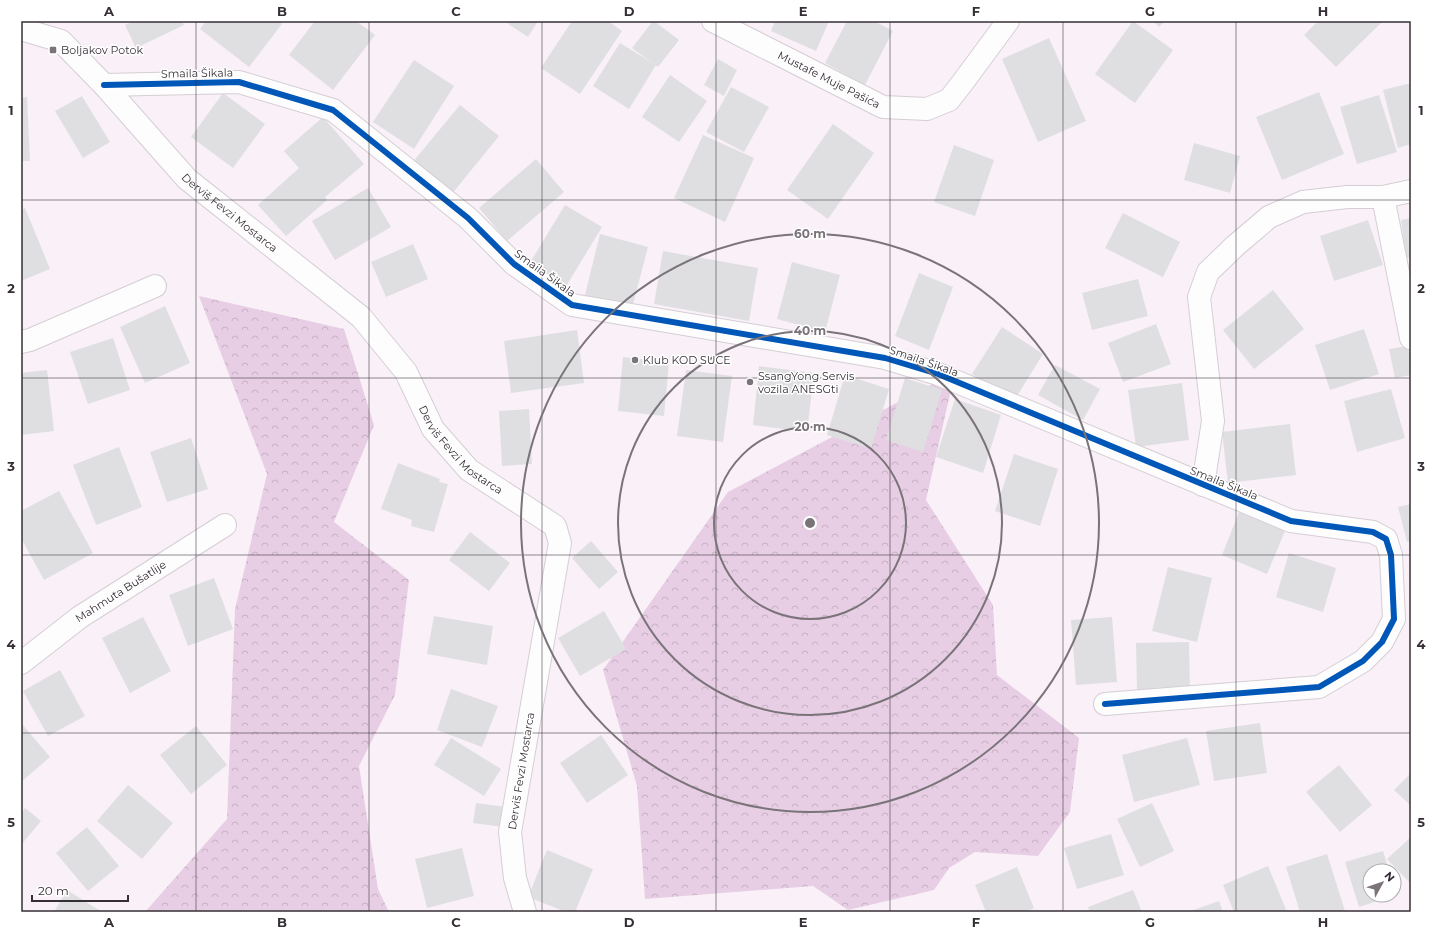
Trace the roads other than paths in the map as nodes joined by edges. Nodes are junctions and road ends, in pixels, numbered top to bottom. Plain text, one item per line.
1 (48, 21) edge
2 (713, 21) edge
3 (1008, 21) edge
4 (21, 29) edge
5 (61, 41) junction
6 (104, 85) junction
7 (1411, 191) edge
8 (1383, 197) junction
9 (155, 286) dead end
10 (1411, 338) edge
11 (21, 342) edge
12 (1203, 485) junction
13 (225, 526) dead end
14 (21, 663) edge
15 (1105, 704) dead end
16 (525, 912) edge

1 - 5 street
2 - 3 street, Mustafe Muje Pašića
4 - 5 street
5 - 6 street
6 - 12 street, Smaila Šikala
6 - 16 street, Derviš Fevzi Mostarca
7 - 8 street, Smaila Šikala
8 - 10 street
8 - 12 street, Smaila Šikala
9 - 11 street
12 - 15 street, Smaila Šikala
13 - 14 street, Mahmuta Bušatlije

